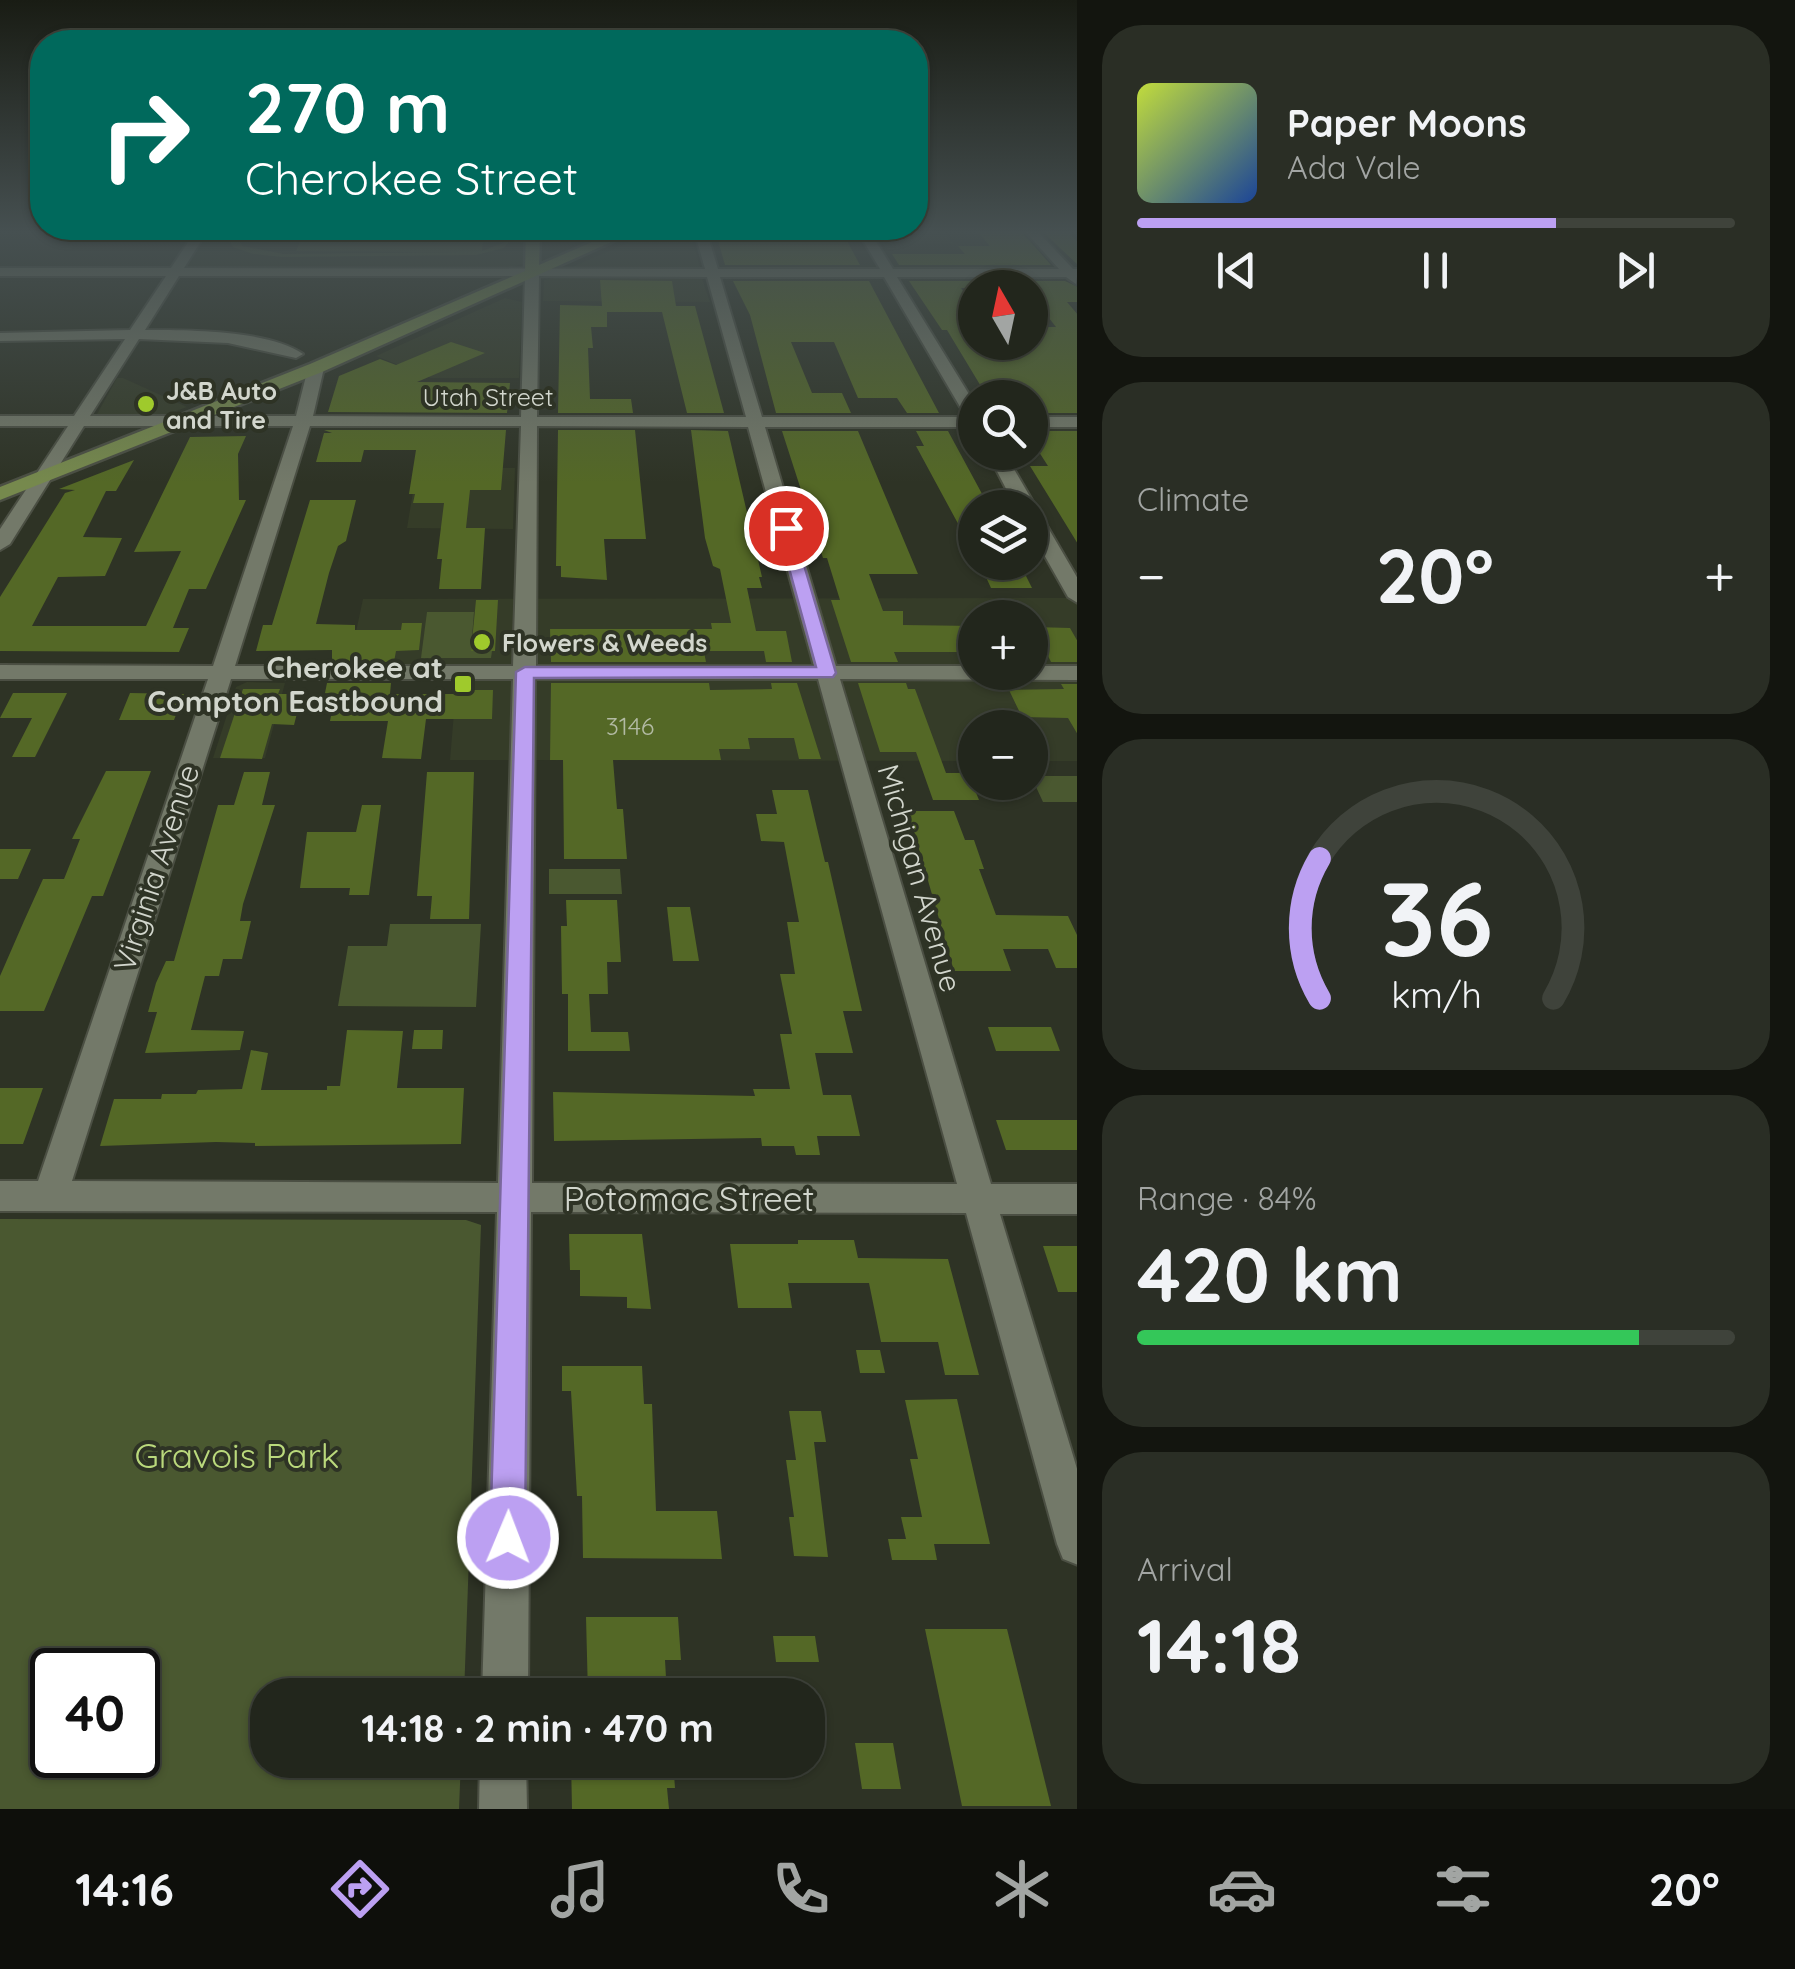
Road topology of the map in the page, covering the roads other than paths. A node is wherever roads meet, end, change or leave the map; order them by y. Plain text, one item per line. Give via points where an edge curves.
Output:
1 (148, 314) edge
2 (437, 314) edge
3 (531, 314) edge
4 (724, 314) edge
5 (913, 314) edge
6 (0, 337) edge
7 (133, 337) junction
8 (296, 354) dead end
9 (316, 368) junction
10 (958, 391) edge
11 (958, 420) edge
12 (0, 421) edge
13 (79, 421) junction
14 (186, 421) junction
15 (303, 421) junction
16 (529, 421) junction
17 (754, 422) junction
18 (1048, 422) edge
19 (1077, 422) edge
20 (44, 476) junction
21 (0, 494) edge
22 (0, 544) edge
23 (1048, 545) edge
24 (1077, 595) edge
25 (0, 672) edge
26 (220, 672) junction
27 (525, 672) junction
28 (827, 673) junction
29 (1077, 673) edge
30 (0, 1196) edge
31 (50, 1196) junction
32 (514, 1197) junction
33 (978, 1199) junction
34 (1077, 1199) edge
35 (1077, 1541) edge
36 (505, 1678) edge
37 (503, 1778) edge
38 (502, 1809) edge

1 - 7 street
2 - 9 main road
3 - 16 street
4 - 17 street, Michigan Avenue
5 - 10 street
6 - 7 street
7 - 8 street via 216,336
7 - 13 street
9 - 14 main road
9 - 15 street, Virginia Avenue
11 - 17 street, Utah Street
12 - 13 street, Utah Street
13 - 14 street, Utah Street
13 - 20 street
14 - 15 street, Utah Street
14 - 20 main road
15 - 16 street, Utah Street
15 - 26 street, Virginia Avenue
16 - 17 street, Utah Street
16 - 27 street
17 - 28 street, Michigan Avenue
18 - 19 street
20 - 21 main road
20 - 22 street
23 - 24 street
25 - 26 street
26 - 27 street
26 - 31 street, Virginia Avenue
27 - 28 street
27 - 32 street
28 - 29 street
28 - 33 street, Michigan Avenue
30 - 31 street, Potomac Street
31 - 32 street, Potomac Street
32 - 33 street, Potomac Street
32 - 36 street
33 - 34 street, Potomac Street
33 - 35 street, Michigan Avenue
37 - 38 street

